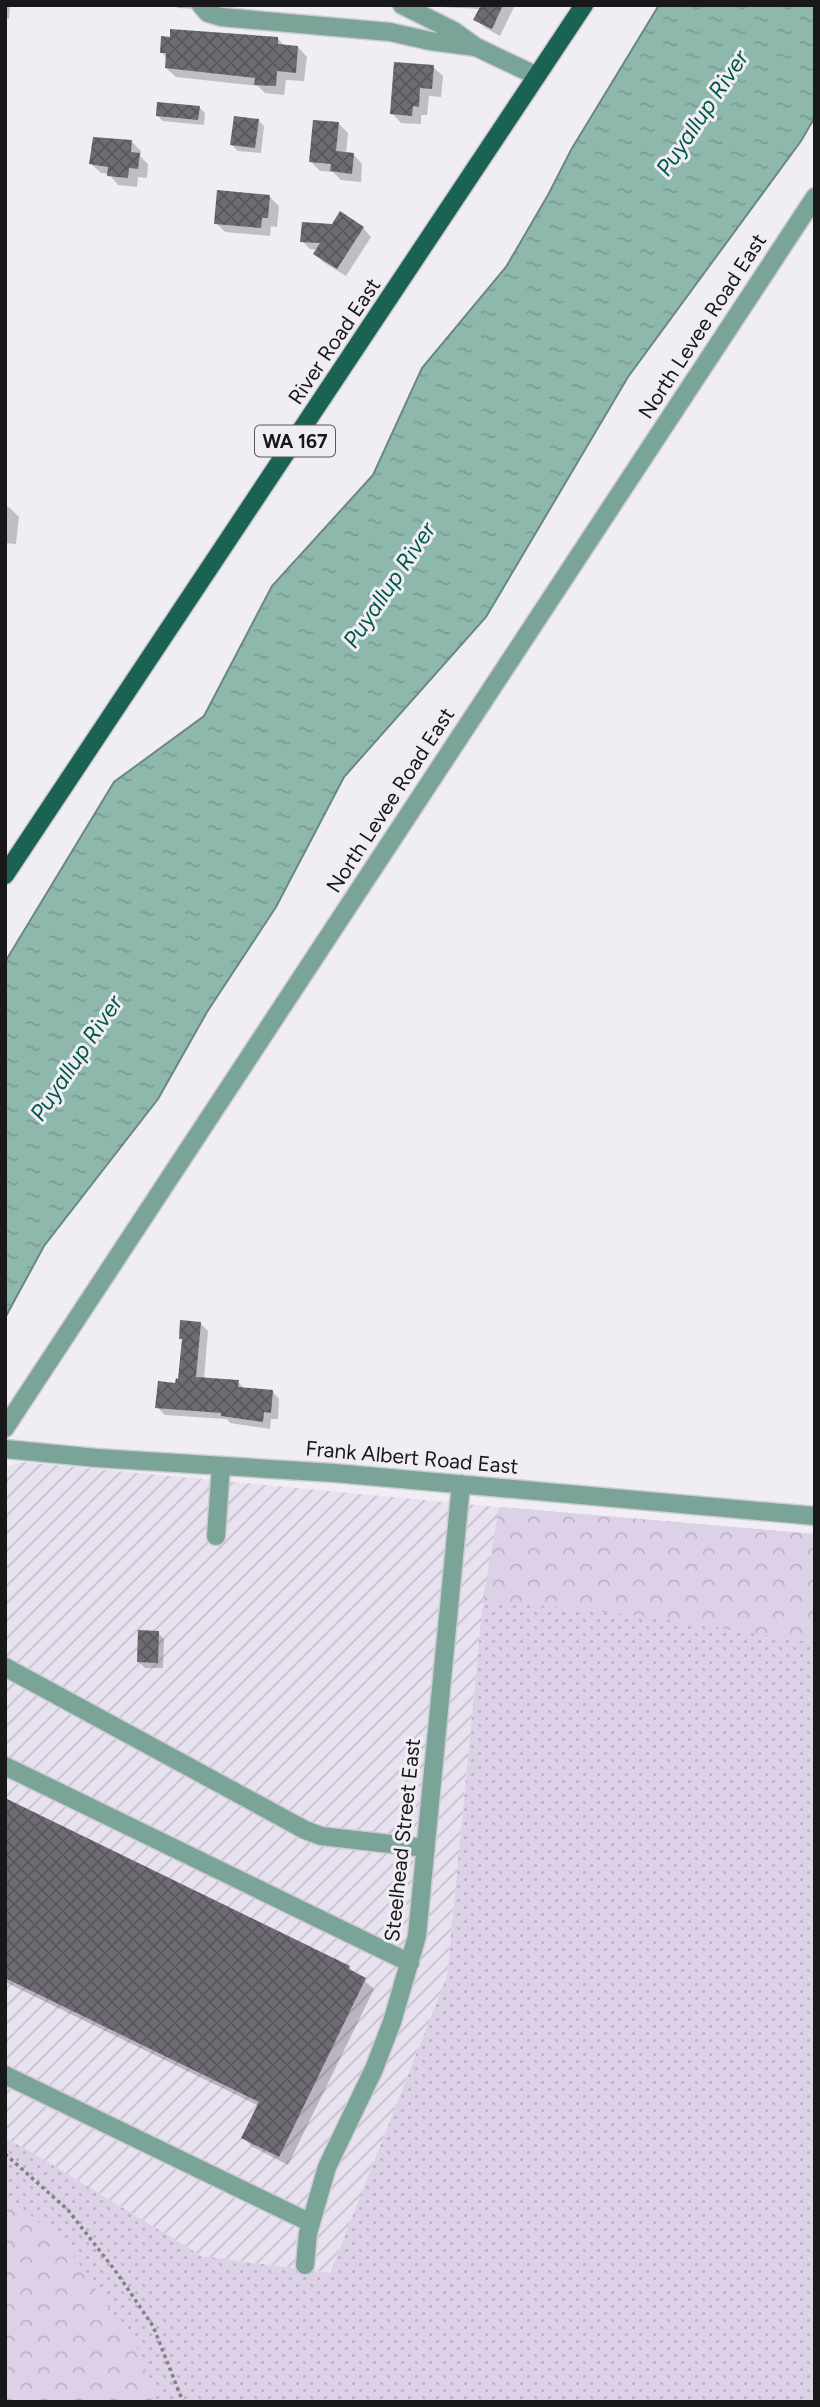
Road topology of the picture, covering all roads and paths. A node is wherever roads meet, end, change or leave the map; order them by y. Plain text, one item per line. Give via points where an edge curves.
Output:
1 (201, 5) edge
2 (402, 5) edge
3 (584, 5) edge
4 (475, 47) junction
5 (537, 76) junction
6 (815, 197) edge
7 (5, 875) edge
8 (5, 1428) edge
9 (5, 1448) edge
10 (221, 1466) junction
11 (461, 1484) junction
12 (815, 1516) edge
13 (216, 1536) dead end
14 (5, 1667) edge
15 (5, 1766) edge
16 (425, 1848) junction
17 (410, 1963) junction
18 (5, 2074) edge
19 (5, 2154) edge
20 (311, 2223) junction
21 (304, 2265) dead end
22 (183, 2402) edge

1 - 4 street via 221,17 390,32
2 - 4 street
3 - 5 main road, River Road East / WA 167
4 - 5 street
5 - 7 main road, River Road East / WA 167
6 - 8 street, North Levee Road East
9 - 10 street, Frank Albert Road East
10 - 11 street, Frank Albert Road East
10 - 13 street
11 - 12 street, Frank Albert Road East
11 - 16 street, Steelhead Street East
14 - 16 street via 305,1830 321,1836
15 - 17 street
16 - 17 street, Steelhead Street East
17 - 20 street, Steelhead Street East via 374,2069 327,2167
18 - 20 street
19 - 22 path via 68,2210 117,2273 153,2326
20 - 21 street, Steelhead Street East

